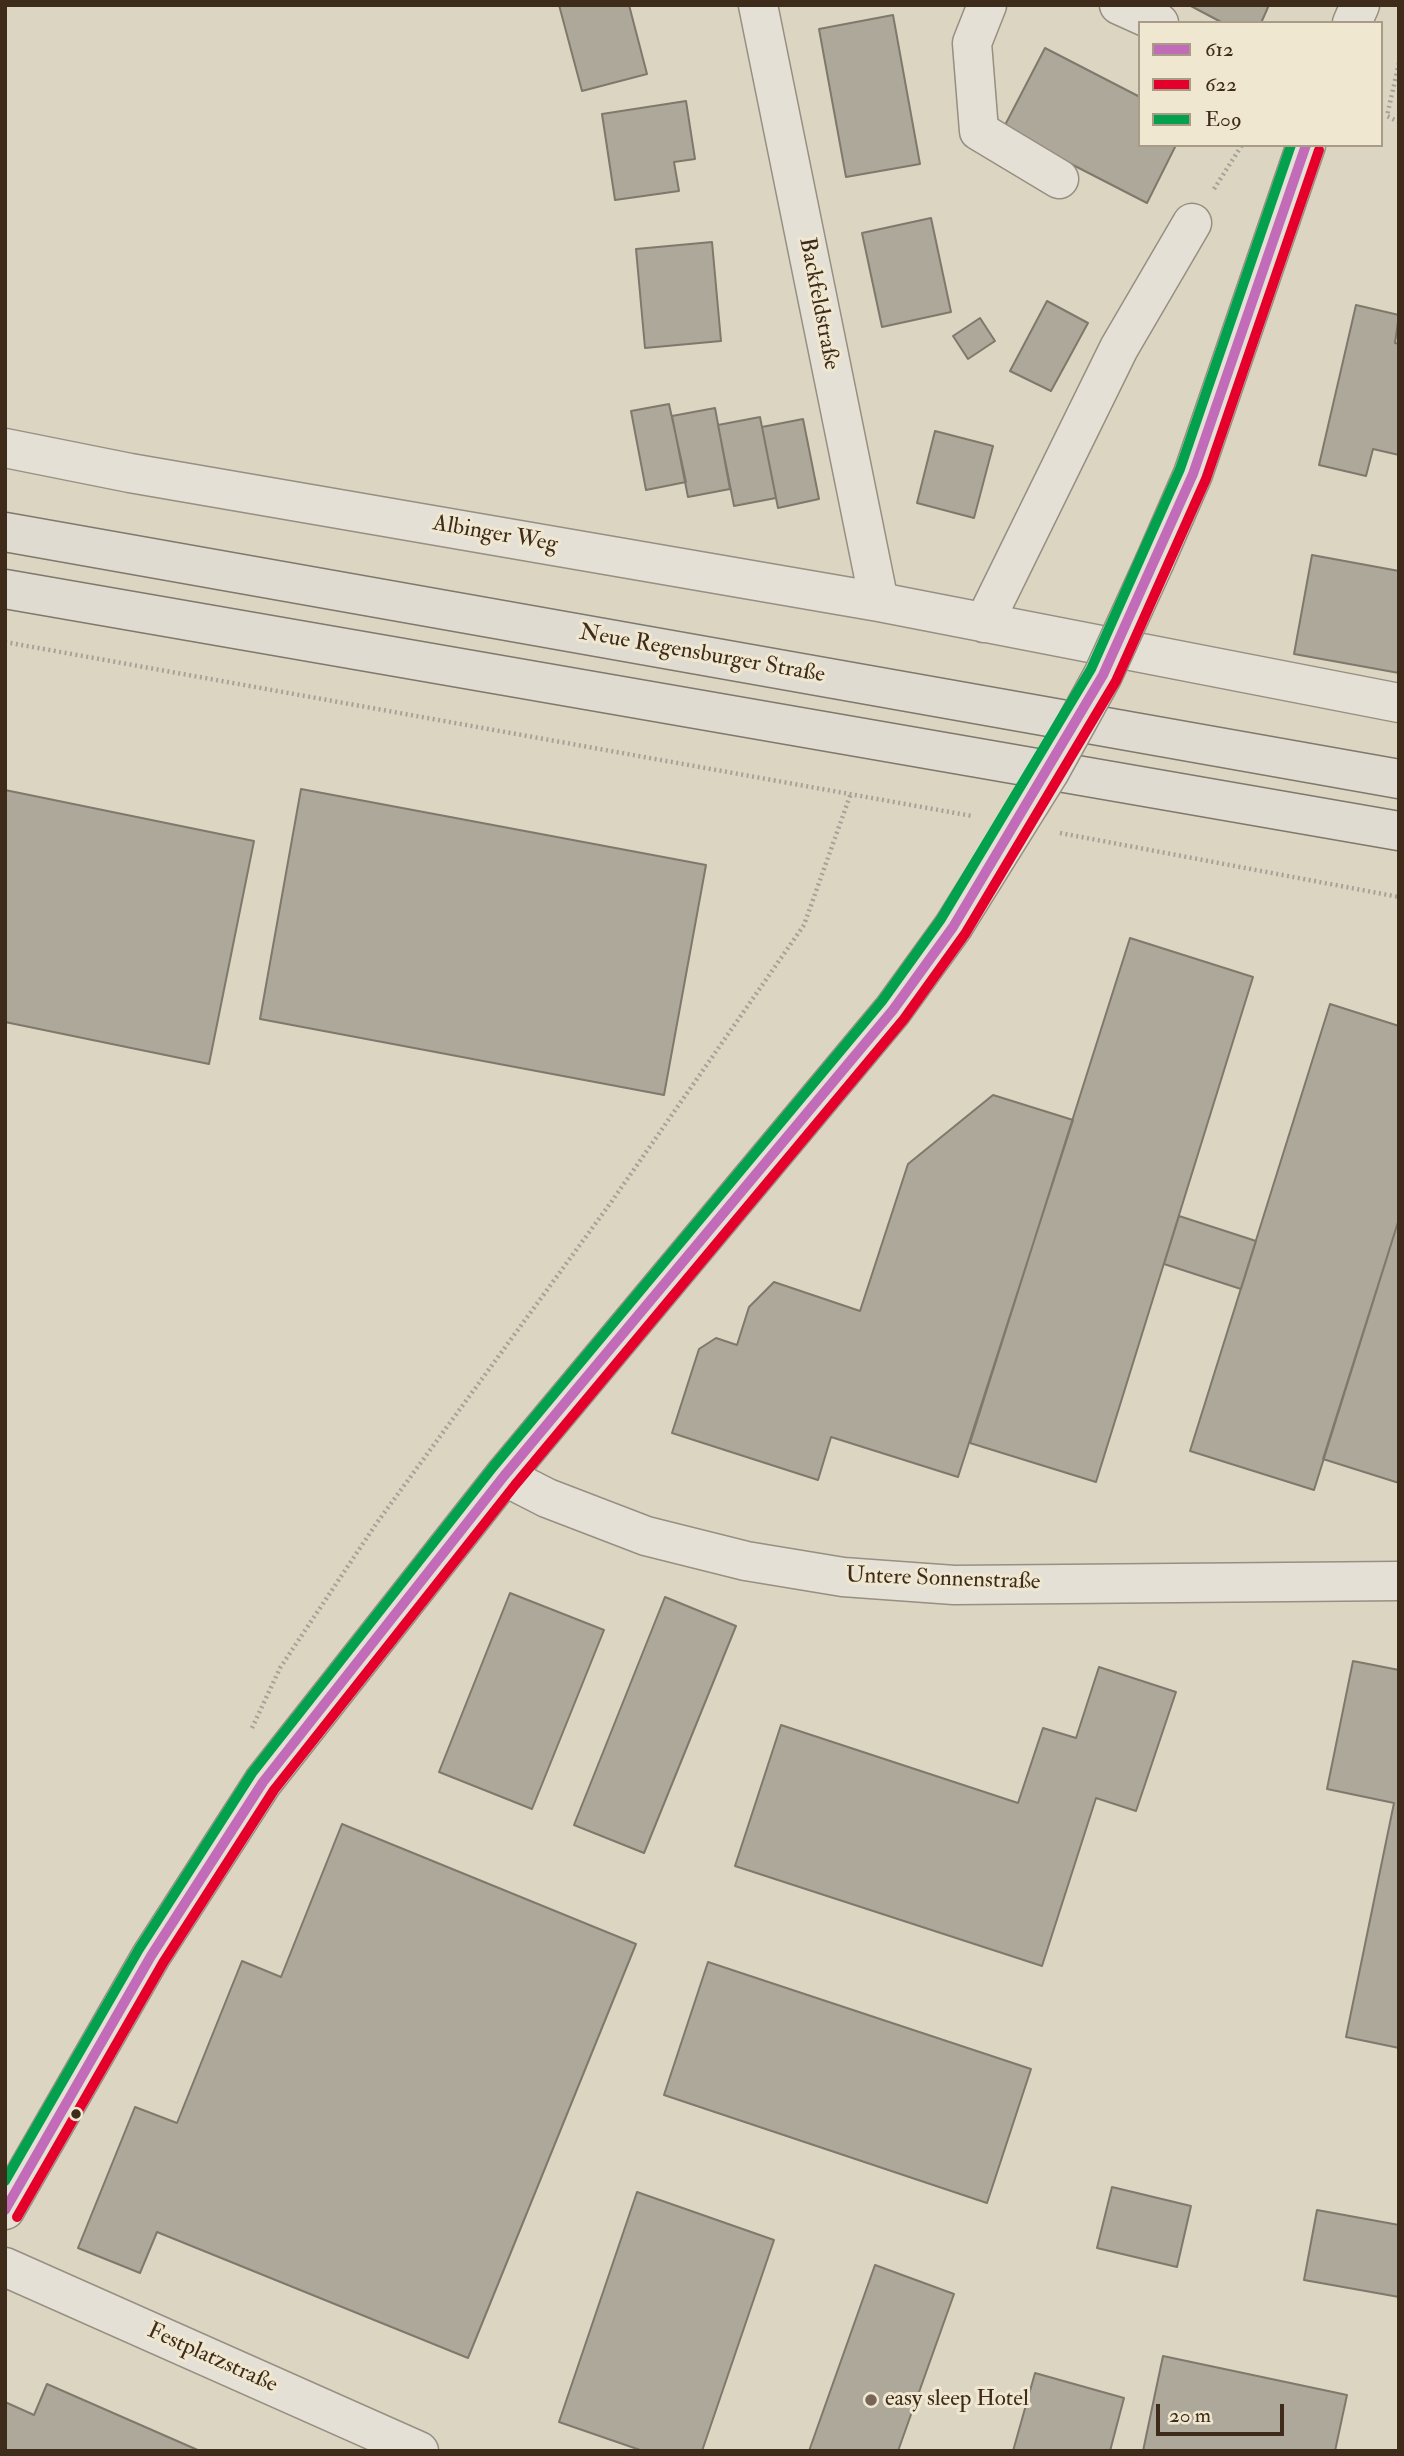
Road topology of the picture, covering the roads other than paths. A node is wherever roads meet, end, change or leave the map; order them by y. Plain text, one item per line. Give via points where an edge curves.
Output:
1 (758, 5) edge
2 (987, 5) edge
3 (1119, 5) edge
4 (1360, 5) edge
5 (1155, 21) edge
6 (1353, 21) edge
7 (1305, 147) edge
8 (1059, 179) dead end
9 (1192, 223) road end
10 (5, 447) edge
11 (5, 532) edge
12 (5, 589) edge
13 (878, 602) junction
14 (984, 622) junction
15 (1399, 703) edge
16 (1399, 779) edge
17 (1399, 831) edge
18 (504, 1476) junction
19 (1399, 1581) edge
20 (5, 2210) edge
21 (5, 2267) edge
22 (419, 2451) edge

1 - 13 street, Backfeldstraße
2 - 8 street via 972,43 979,131
3 - 5 street
4 - 6 street
7 - 18 street, bridge via 1193,474 1103,675 1049,773 953,927 893,1010
9 - 14 street via 1119,348
10 - 13 street, Albinger Weg via 130,473
11 - 16 highway, Neue Regensburger Straße
12 - 17 highway
13 - 14 street, Albinger Weg
14 - 15 street, Albinger Weg
18 - 19 street, Untere Sonnenstraße via 547,1498 646,1536 747,1561 843,1577 954,1585
18 - 20 street via 263,1782 151,1956
21 - 22 street, Festplatzstraße

